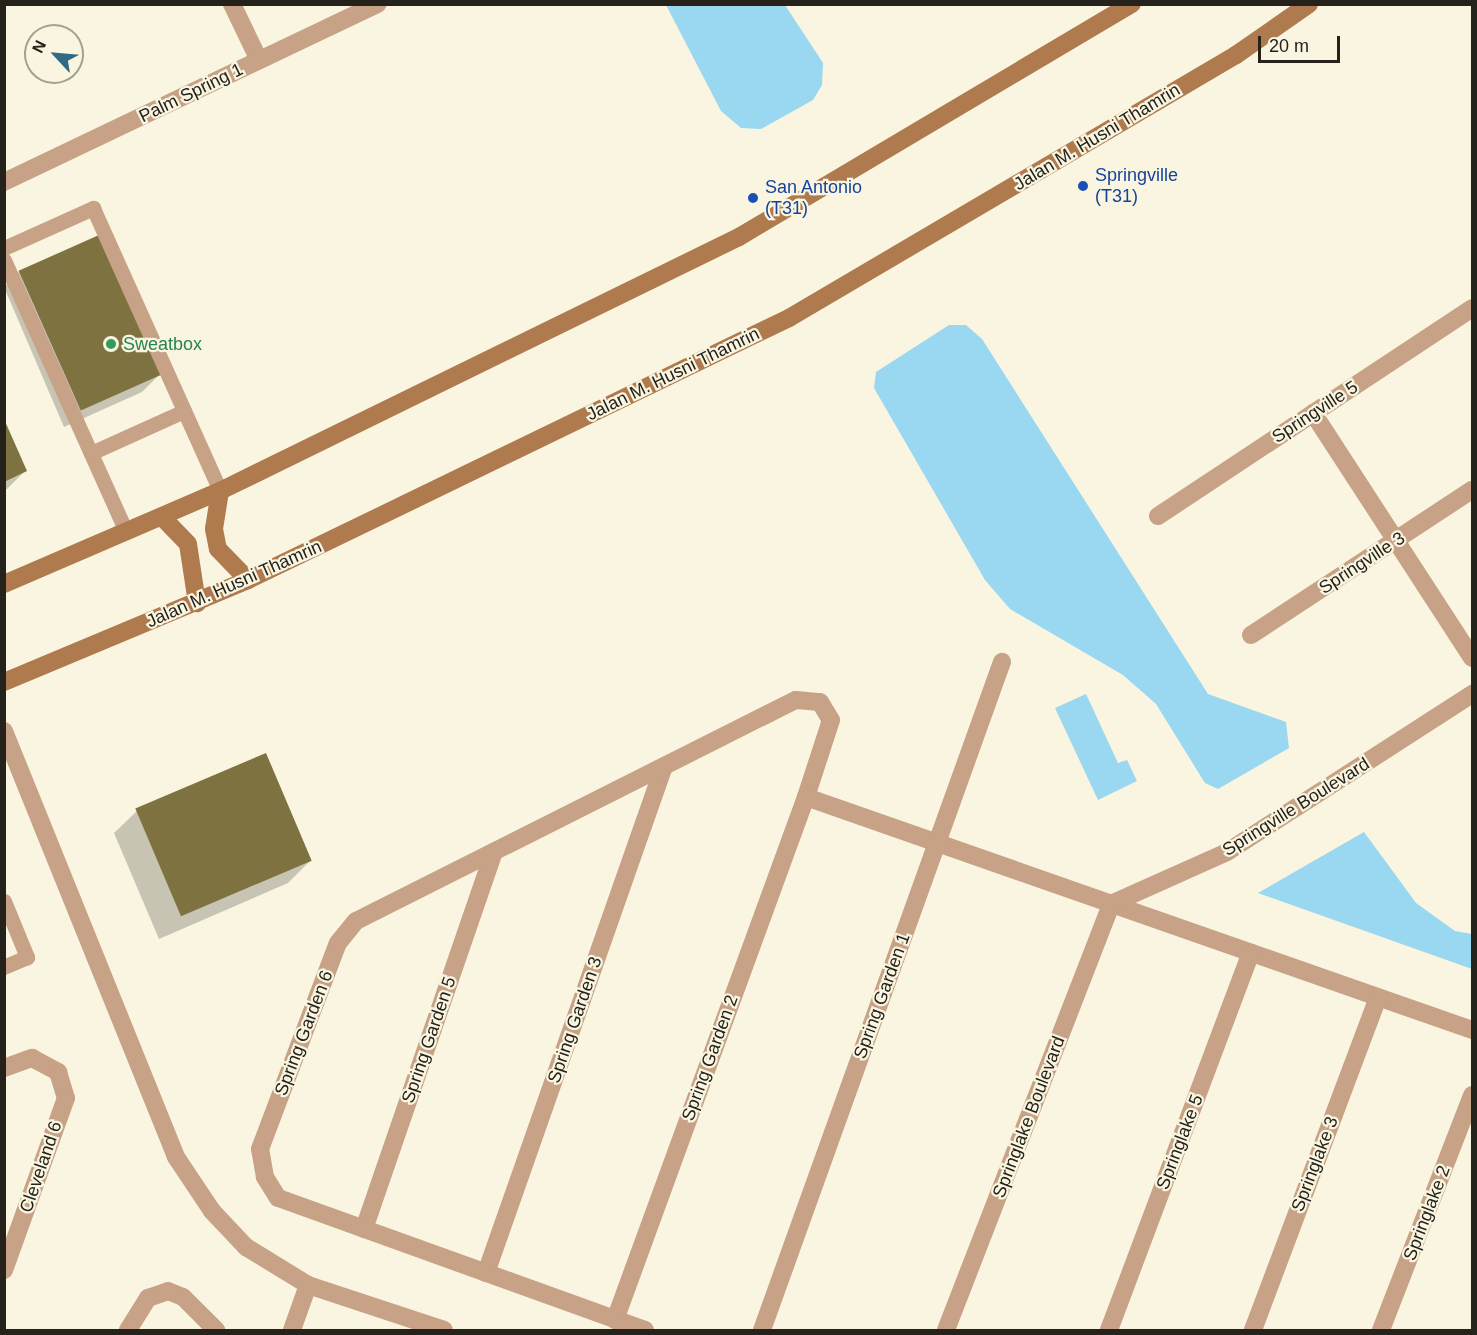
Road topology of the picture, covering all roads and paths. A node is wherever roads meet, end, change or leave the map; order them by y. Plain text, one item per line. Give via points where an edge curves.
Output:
1 (232, 4) edge
2 (378, 4) edge
3 (1132, 4) edge
4 (1309, 4) edge
5 (260, 60) junction
6 (4, 182) edge
7 (4, 248) edge
8 (4, 260) edge
9 (1473, 308) edge
10 (184, 411) junction
11 (1313, 413) junction
12 (91, 453) junction
13 (1473, 490) edge
14 (220, 491) junction
15 (162, 516) junction
16 (1158, 516) dead end
17 (126, 532) junction
18 (1396, 540) junction
19 (248, 580) junction
20 (4, 584) edge
21 (197, 603) junction
22 (1251, 635) dead end
23 (1473, 658) edge
24 (1002, 662) dead end
25 (4, 682) edge
26 (1473, 694) edge
27 (4, 731) edge
28 (664, 766) junction
29 (806, 797) junction
30 (938, 843) junction
31 (494, 852) junction
32 (4, 901) edge
33 (1111, 904) junction
34 (1251, 953) junction
35 (4, 967) edge
36 (1378, 998) junction
37 (1473, 1030) edge
38 (4, 1068) edge
39 (1473, 1095) edge
40 (364, 1229) junction
41 (4, 1270) edge
42 (486, 1273) junction
43 (309, 1285) junction
44 (615, 1320) junction
45 (131, 1323) edge
46 (216, 1330) edge
47 (292, 1330) edge
48 (444, 1330) edge
49 (645, 1330) edge
50 (762, 1330) edge
51 (946, 1330) edge
52 (1109, 1330) edge
53 (1252, 1330) edge
54 (1381, 1330) edge

1 - 5 street
2 - 5 street, Palm Spring 1
3 - 14 main road via 740,237
4 - 19 main road, Jalan M. Husni Thamrin via 1236,55 789,318
5 - 6 street, Palm Spring 1
7 - 10 lane via 93,208
8 - 12 lane
9 - 11 street, Springville 5
10 - 12 lane
10 - 14 lane
11 - 16 street, Springville 5
11 - 18 street
12 - 17 lane
13 - 18 street, Springville 3
14 - 15 main road
14 - 19 main road via 214,529 218,549
15 - 17 main road
15 - 21 main road via 188,544
17 - 20 main road
18 - 22 street, Springville 3
18 - 23 street
19 - 21 main road, Jalan M. Husni Thamrin
21 - 25 main road, Jalan M. Husni Thamrin
24 - 30 street, Spring Garden 1
26 - 33 street, Springville Boulevard via 1227,852
27 - 43 street via 176,1157 212,1211 246,1247
28 - 29 street, Spring Garden 2 via 796,700 820,702 831,720
28 - 31 street
28 - 42 street, Spring Garden 3
29 - 30 street
29 - 44 street, Spring Garden 2
30 - 33 street
30 - 50 street, Spring Garden 1
31 - 40 street, Spring Garden 5
31 - 40 street, Spring Garden 6 via 356,921 338,943 260,1149 264,1177 278,1198
32 - 35 lane via 27,957
33 - 34 street
33 - 51 street, Springlake Boulevard
34 - 36 street
34 - 52 street, Springlake 5
36 - 37 street
36 - 53 street, Springlake 3
38 - 41 street, Cleveland 6 via 32,1058 58,1072 66,1098
39 - 54 street, Springlake 2
40 - 42 street
42 - 44 street
43 - 47 street
43 - 48 street
44 - 49 street
45 - 46 street via 148,1298 168,1291 183,1297

